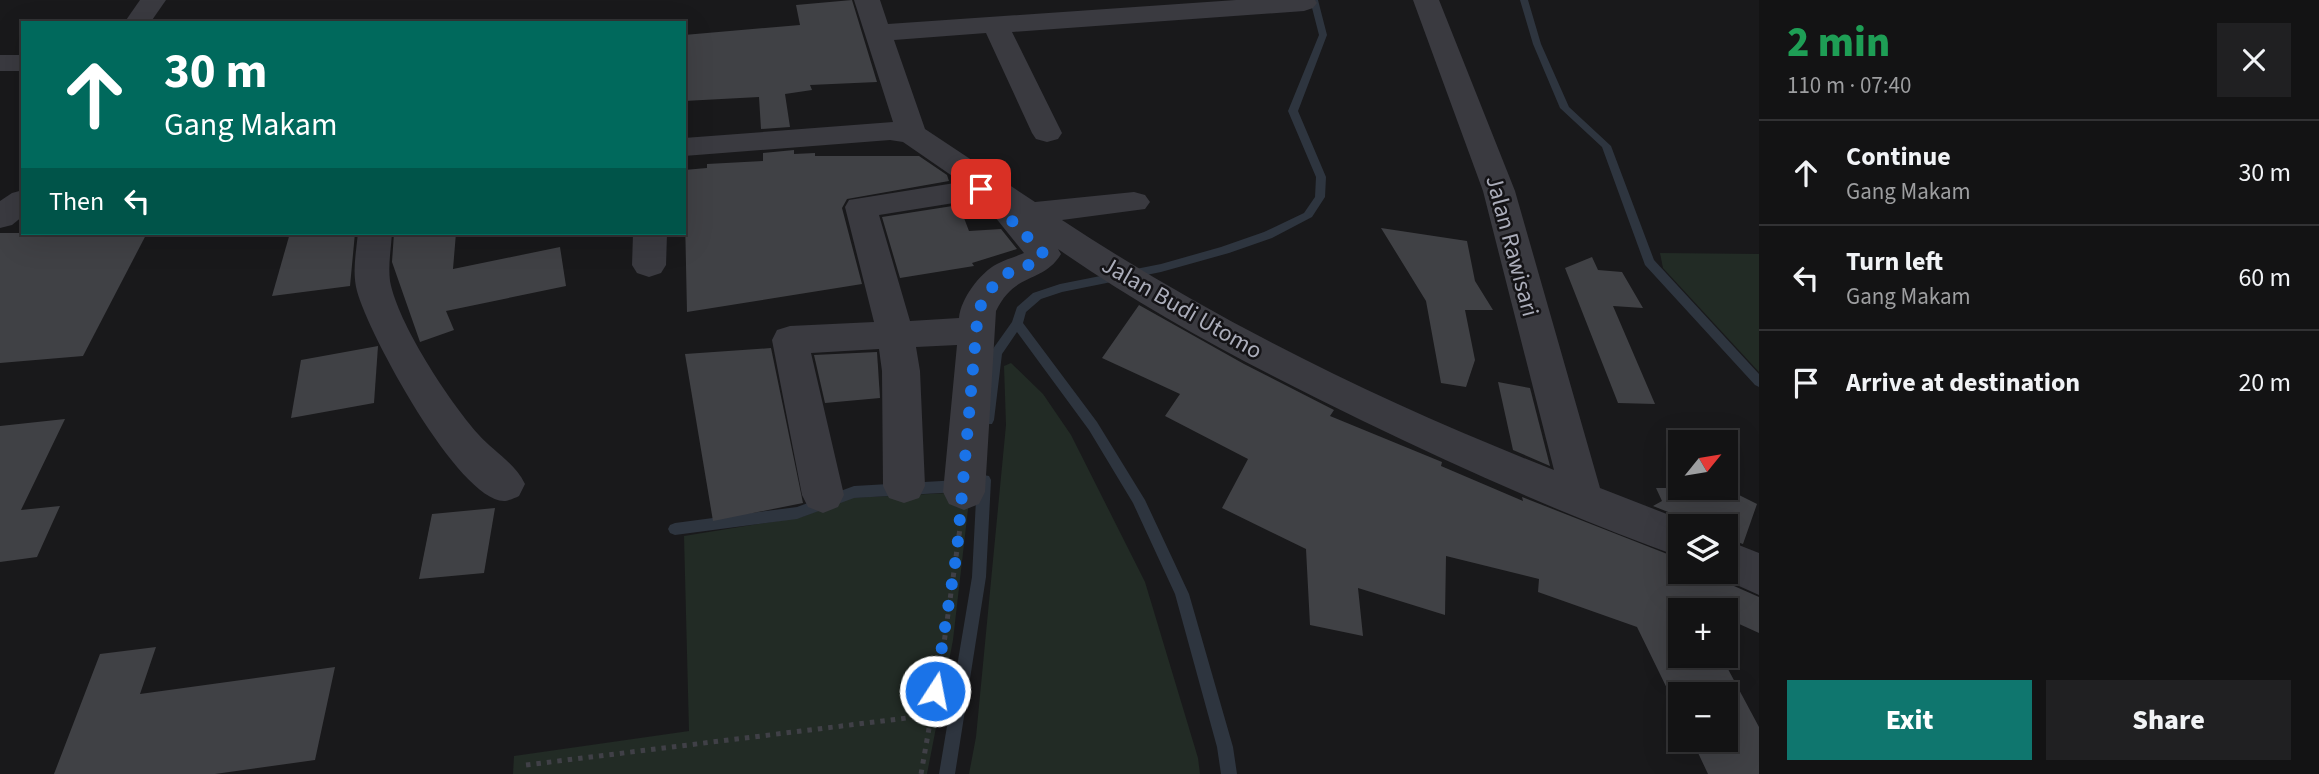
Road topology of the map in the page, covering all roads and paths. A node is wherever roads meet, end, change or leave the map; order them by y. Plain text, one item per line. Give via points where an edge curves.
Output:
1 (153, 0) edge
2 (867, 0) edge
3 (1302, 0) edge
4 (1426, 0) edge
5 (1136, 7) edge
6 (138, 21) edge
7 (995, 25) junction
8 (879, 33) junction
9 (0, 63) edge
10 (21, 63) edge
11 (1047, 133) dead end
12 (912, 134) junction
13 (686, 147) edge
14 (985, 187) junction
15 (21, 201) edge
16 (1134, 202) dead end
17 (1030, 213) junction
18 (0, 217) edge
19 (375, 235) edge
20 (975, 331) junction
21 (895, 334) junction
22 (504, 484) dead end
23 (904, 486) dead end
24 (964, 487) joint
25 (823, 495) dead end
26 (1582, 498) junction
27 (1668, 533) edge
28 (1738, 565) edge
29 (1759, 575) edge
30 (931, 715) junction
31 (526, 765) dead end
32 (921, 774) edge

1 - 6 street
2 - 8 street
3 - 5 street via 1304,4
4 - 26 street, Jalan Rawisari via 1499,191
5 - 7 street
7 - 8 street
7 - 11 street
8 - 12 street
9 - 10 street
12 - 13 street via 890,131
12 - 14 street, Jalan Budi Utomo
14 - 17 street, Jalan Budi Utomo
14 - 20 street via 1044,254 989,289
14 - 21 street via 861,207
15 - 18 street
16 - 17 street
17 - 26 street, Jalan Budi Utomo via 1159,297 1268,358 1478,457
19 - 22 street via 372,280 424,393 448,430
20 - 21 street
20 - 24 street
21 - 23 street via 901,371
21 - 25 street via 790,340
24 - 30 path
26 - 27 street, Jalan Budi Utomo
28 - 29 street
30 - 31 path
30 - 32 path

